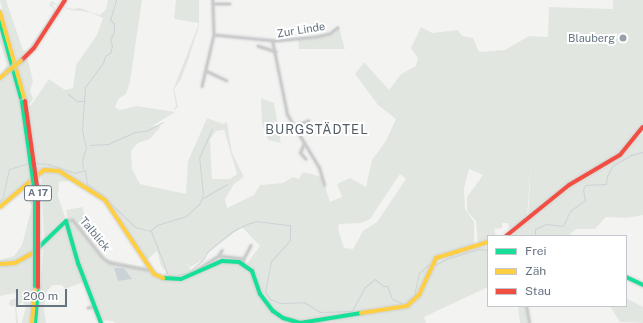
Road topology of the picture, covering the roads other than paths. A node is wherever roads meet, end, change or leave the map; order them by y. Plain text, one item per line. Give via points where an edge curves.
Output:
1 (65, 0) edge
2 (213, 0) edge
3 (213, 4) junction
4 (230, 4) dead end
5 (0, 12) edge
6 (0, 22) edge
7 (338, 28) dead end
8 (214, 35) junction
9 (273, 41) junction
10 (258, 46) dead end
11 (276, 52) junction
12 (206, 71) junction
13 (0, 78) edge
14 (227, 81) dead end
15 (202, 87) dead end
16 (24, 101) junction
17 (310, 121) dead end
18 (294, 127) junction
19 (643, 127) edge
20 (304, 142) junction
21 (306, 159) dead end
22 (325, 185) dead end
23 (0, 207) edge
24 (66, 221) junction
25 (507, 235) edge
26 (487, 242) edge
27 (251, 246) dead end
28 (222, 251) dead end
29 (219, 256) junction
30 (244, 259) junction
31 (0, 264) edge
32 (244, 264) junction
33 (151, 271) junction
34 (194, 274) junction
35 (627, 278) edge
36 (36, 286) junction
37 (643, 286) edge
38 (527, 307) edge
39 (32, 323) edge
40 (35, 323) edge
41 (101, 323) edge
42 (530, 323) edge

1 - 13 main road, bridge via 34,48
2 - 3 street
3 - 4 street
3 - 8 street
5 - 16 main road, A 17
6 - 16 main road, A 17
7 - 9 street, Zur Linde via 330,34 317,37
8 - 9 street
8 - 12 street
9 - 11 street, Zur Linde
10 - 11 street, Zur Linde
11 - 18 street, Zur Linde via 285,106
12 - 14 street
12 - 15 street
16 - 36 main road, A 17, bridge via 34,194
17 - 18 street
18 - 20 street, Zur Linde
19 - 25 main road via 620,155 569,185
20 - 21 street via 301,153
20 - 22 street, Zur Linde via 323,174
23 - 33 main road via 44,170 59,171 105,200
24 - 31 main road via 32,255 15,263
24 - 33 street, Talblick via 73,220 103,258 110,263
24 - 41 main road via 90,308
26 - 32 main road via 444,254 432,265 423,289 407,306 300,323 283,318 270,307 260,294 252,271
27 - 30 street
28 - 29 street
29 - 30 street
29 - 34 street
30 - 32 street
32 - 34 main road via 225,260
33 - 34 main road via 158,277 170,280
35 - 37 main road
36 - 39 main road, A 17
36 - 40 main road, A 17
38 - 42 street

